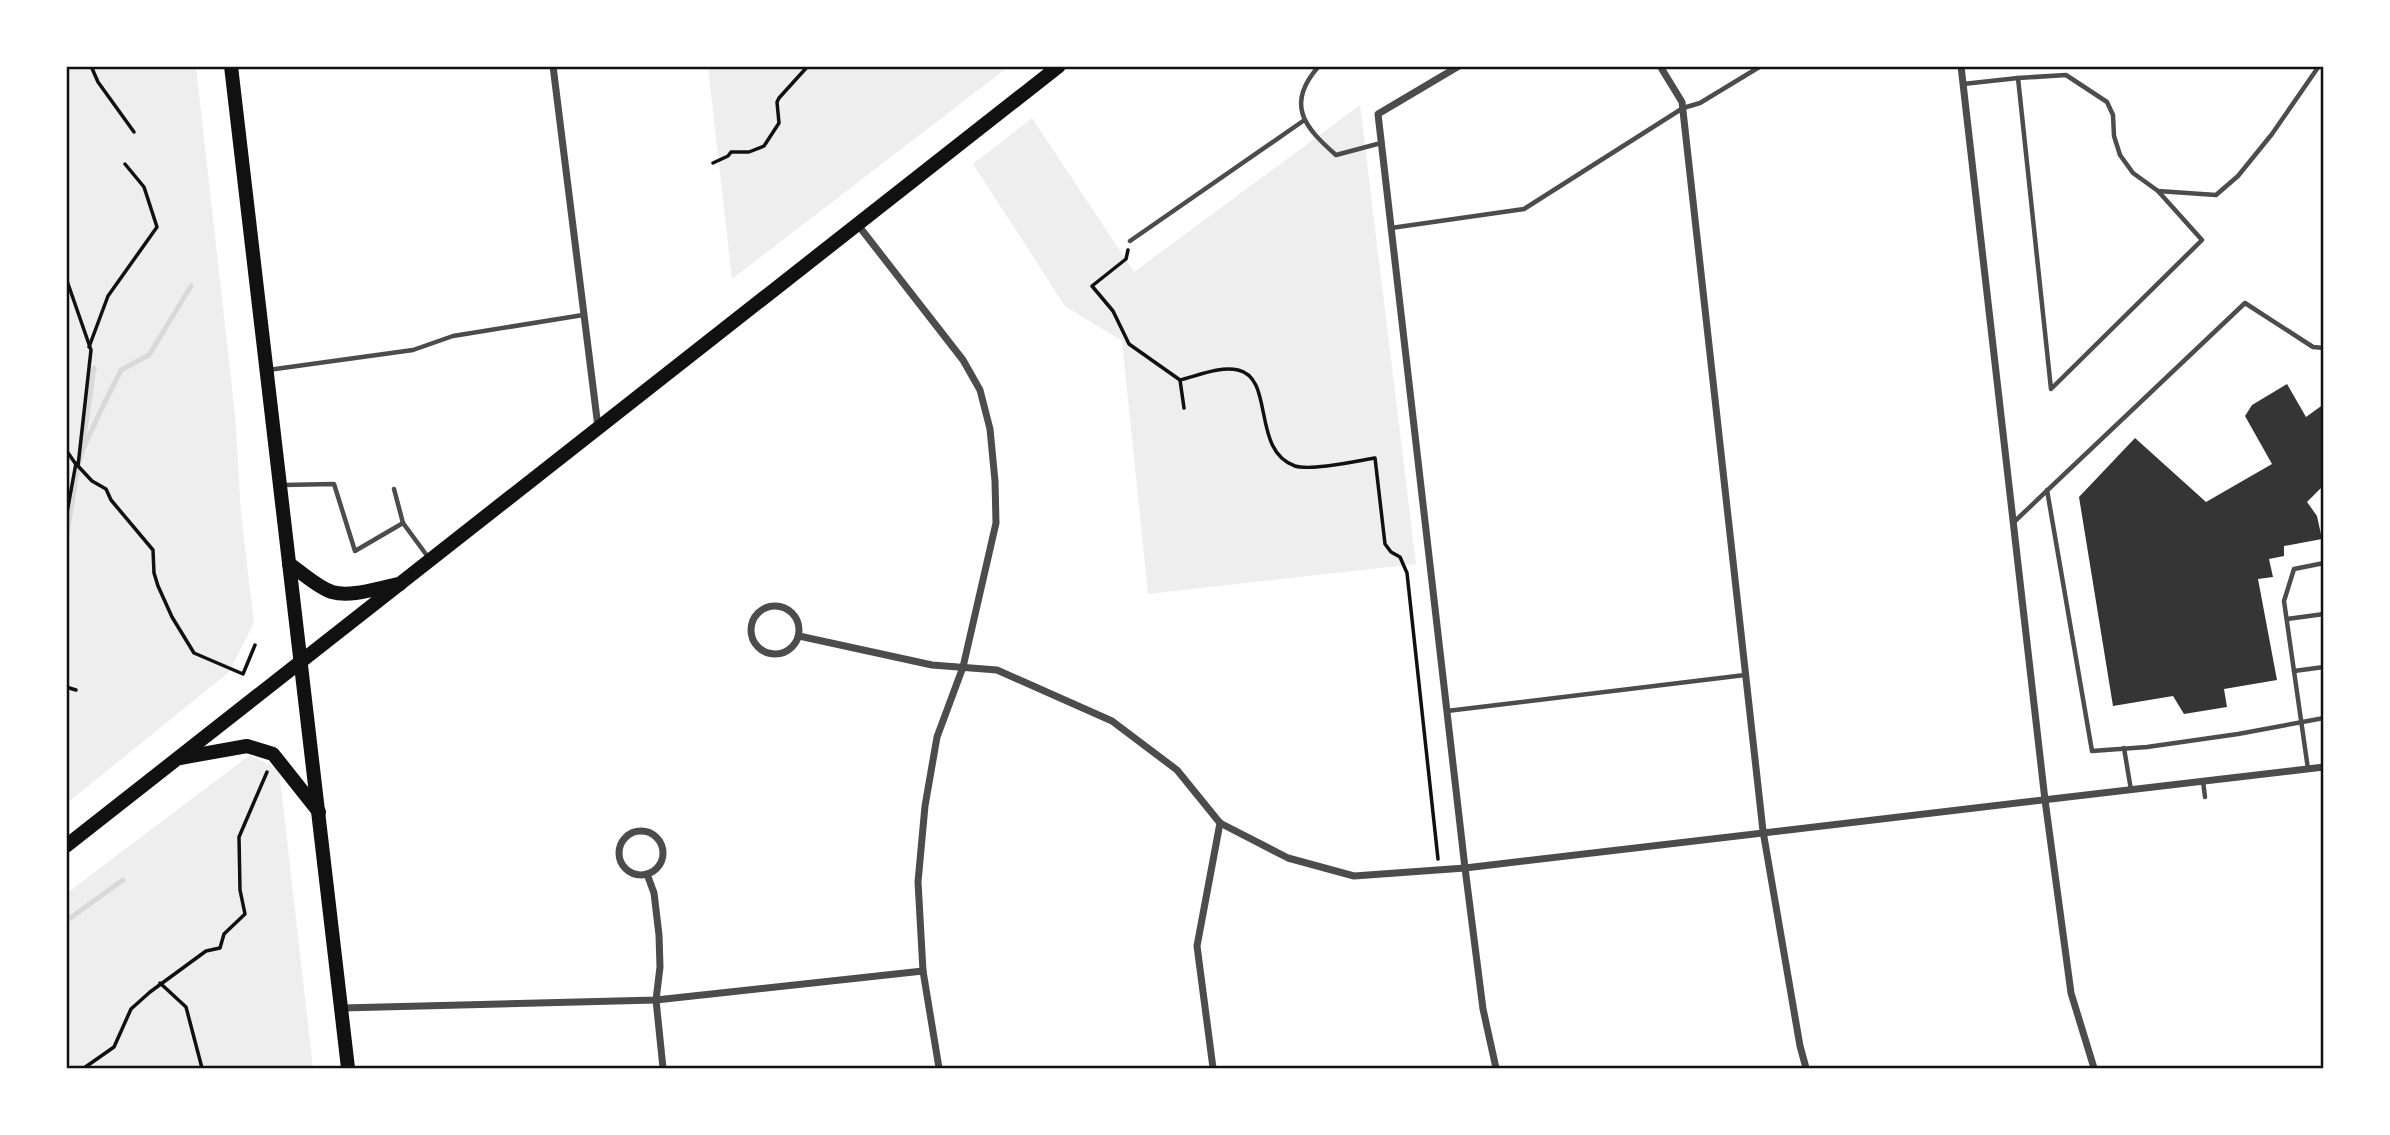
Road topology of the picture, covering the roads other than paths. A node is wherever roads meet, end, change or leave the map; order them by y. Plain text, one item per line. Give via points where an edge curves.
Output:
1 (231, 66) edge
2 (553, 66) edge
3 (1059, 66) edge
4 (1319, 66) edge
5 (1459, 66) edge
6 (1660, 66) edge
7 (1761, 66) edge
8 (1961, 66) edge
9 (2319, 66) edge
10 (2018, 78) junction
11 (1963, 84) junction
12 (1683, 108) junction
13 (1303, 121) junction
14 (1381, 143) junction
15 (2158, 191) junction
16 (858, 225) junction
17 (1391, 228) junction
18 (1130, 241) road end
19 (583, 315) junction
20 (2323, 348) edge
21 (267, 370) junction
22 (598, 429) junction
23 (280, 485) junction
24 (394, 489) dead end
25 (2047, 491) junction
26 (403, 523) junction
27 (2013, 523) junction
28 (430, 561) junction
29 (2323, 563) edge
30 (289, 564) junction
31 (401, 584) junction
32 (2323, 614) edge
33 (2287, 619) junction
34 (799, 636) junction
35 (301, 663) junction
36 (963, 667) junction
37 (2323, 667) edge
38 (2294, 671) junction
39 (1746, 675) junction
40 (1447, 711) junction
41 (2323, 718) edge
42 (2303, 721) junction
43 (2124, 748) junction
44 (179, 758) junction
45 (2323, 767) edge
46 (2308, 769) junction
47 (2203, 781) junction
48 (2130, 790) junction
49 (2205, 796) dead end
50 (2045, 800) junction
51 (319, 812) junction
52 (1220, 823) junction
53 (1763, 831) junction
54 (66, 846) edge
55 (1465, 868) junction
56 (647, 874) junction
57 (923, 971) junction
58 (656, 999) junction
59 (341, 1008) junction
60 (348, 1069) edge
61 (663, 1069) edge
62 (939, 1069) edge
63 (1213, 1069) edge
64 (1496, 1069) edge
65 (1806, 1069) edge
66 (2094, 1069) edge

1 - 21 main road
2 - 19 street
3 - 16 main road
4 - 13 lane via 1302,98
5 - 14 street via 1378,114
6 - 12 street
7 - 12 lane via 1700,103
8 - 11 street
9 - 15 lane via 2272,134 2216,195
10 - 11 lane
10 - 15 lane via 2066,75 2106,102 2120,155 2133,173
10 - 15 lane via 2051,389 2202,240
11 - 27 street
12 - 17 lane via 1524,209
12 - 39 street
13 - 14 lane via 1336,155
13 - 18 lane
14 - 17 street
16 - 22 main road
16 - 36 street via 963,360 980,390 990,429 996,523
17 - 40 street
19 - 21 lane via 453,336 413,350
19 - 22 street
20 - 25 lane via 2313,347 2245,303
21 - 23 main road
22 - 28 main road
23 - 26 lane via 334,484 355,551
23 - 30 main road
24 - 26 lane
25 - 27 lane
25 - 43 lane via 2091,751
26 - 28 lane
27 - 50 street
28 - 31 main road
29 - 33 lane via 2294,569 2284,601
30 - 31 main road via 335,593
30 - 35 main road
31 - 35 main road
32 - 33 lane
33 - 38 lane
34 - 34 street via 790,650 774,655 753,642 751,626 758,613 780,607 797,621
34 - 36 street via 932,665
35 - 44 main road
35 - 51 main road
36 - 52 street via 998,670 1112,720 1177,770
36 - 57 street via 937,737 925,806 918,882
37 - 38 lane
38 - 42 lane
39 - 40 lane
39 - 53 street
40 - 55 street
41 - 42 lane
42 - 43 lane
42 - 46 lane
43 - 48 lane
44 - 51 main road via 247,746 273,754
44 - 54 main road
45 - 46 street
46 - 47 street
47 - 48 street
47 - 49 lane
48 - 50 street
50 - 53 street
50 - 66 street via 2071,993
51 - 59 main road
52 - 55 street via 1288,858 1354,876
52 - 63 street via 1197,946
53 - 55 street
53 - 65 street
55 - 64 street via 1483,1009
56 - 56 street via 626,869 619,856 623,842 634,832 648,832 662,847 659,867
56 - 58 street via 659,935
57 - 58 street
57 - 62 street
58 - 59 street
58 - 61 street
59 - 60 main road

